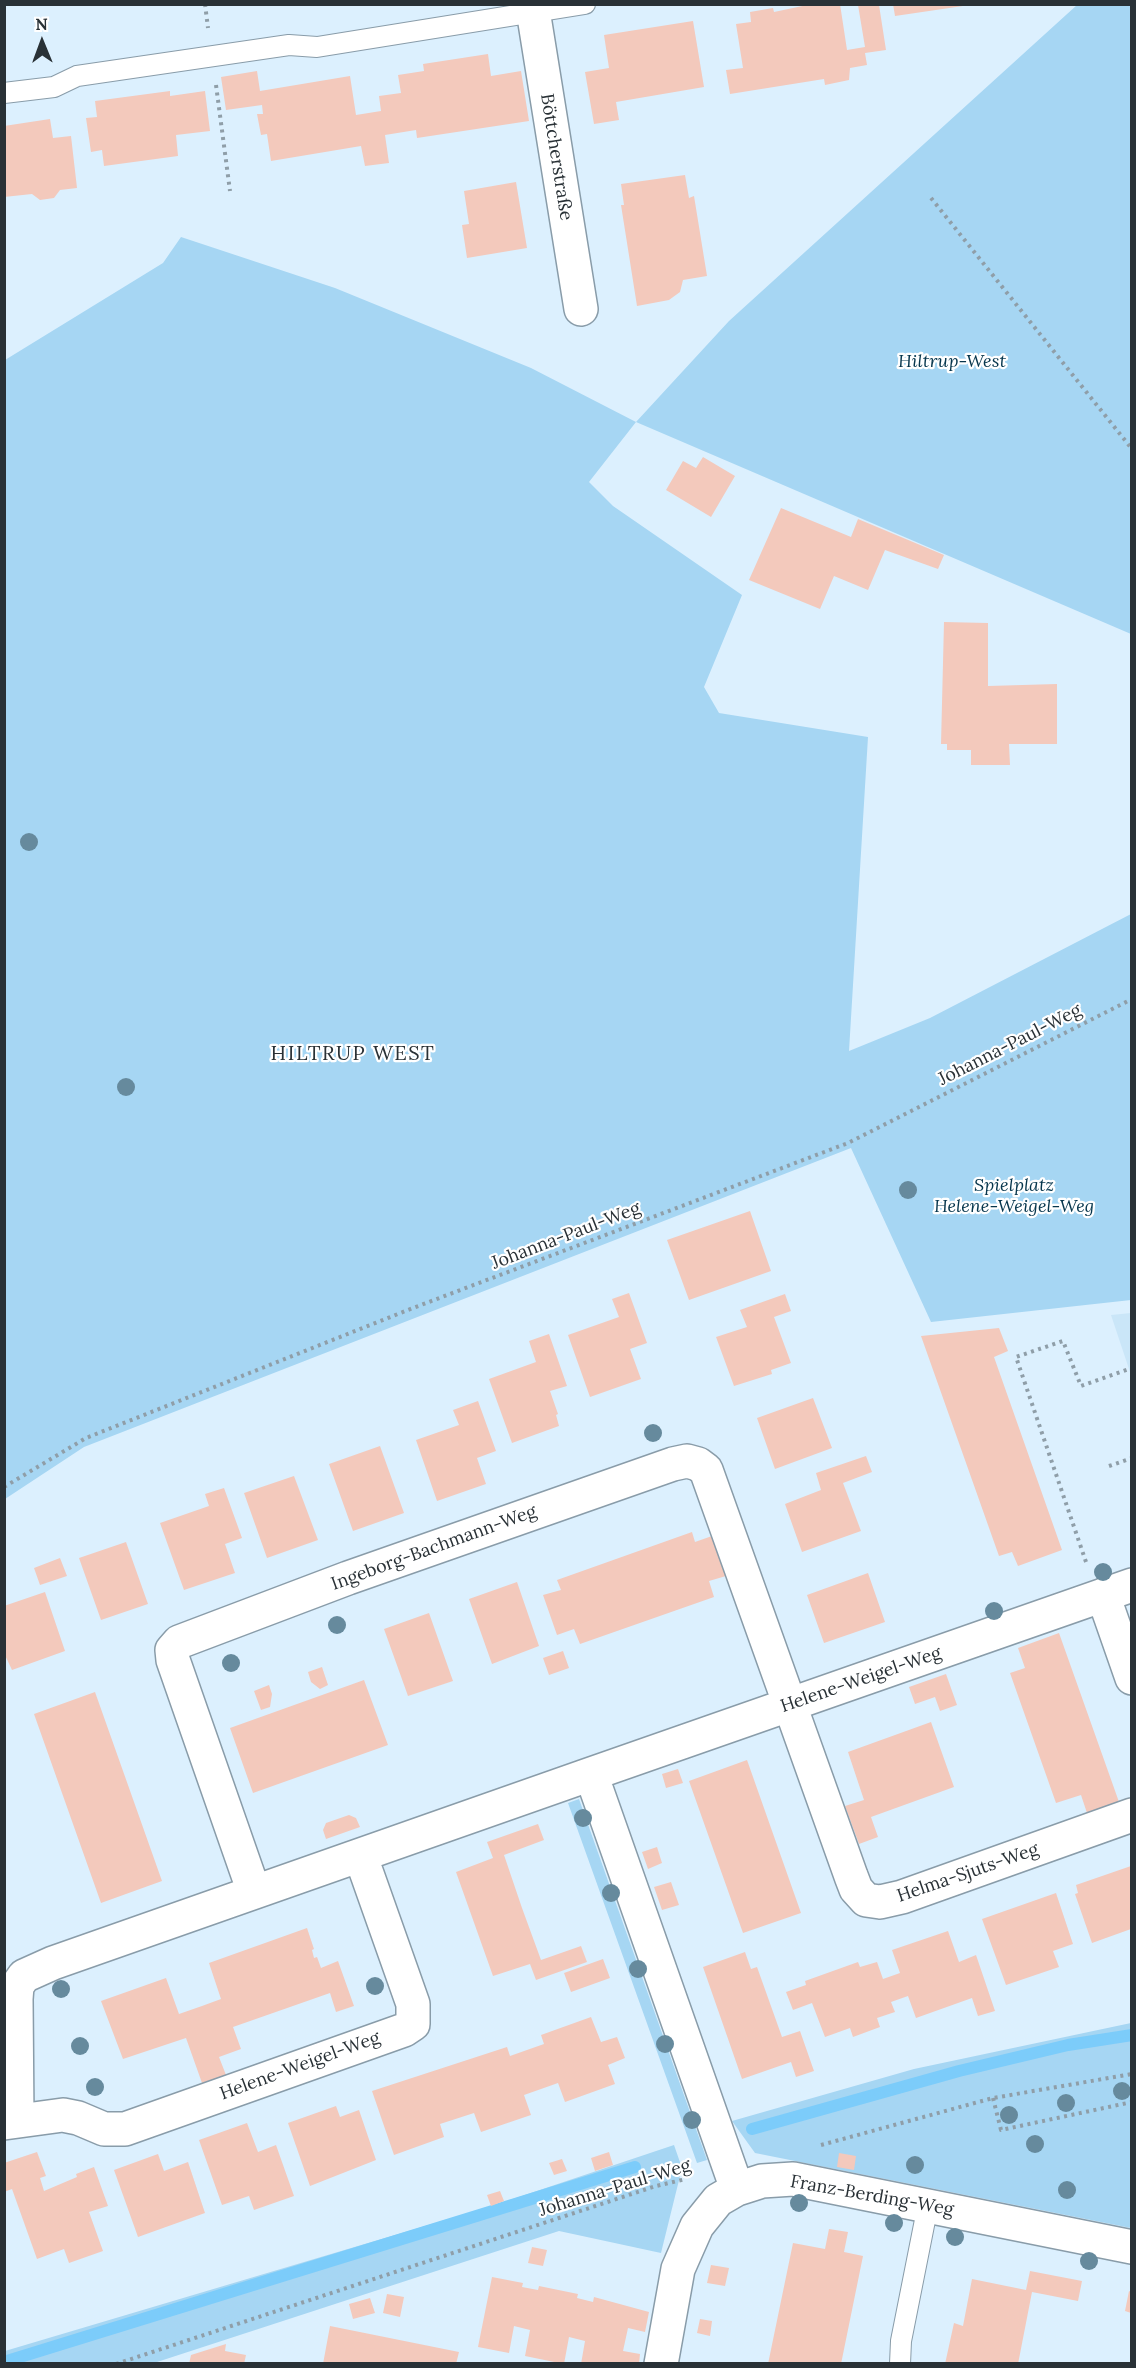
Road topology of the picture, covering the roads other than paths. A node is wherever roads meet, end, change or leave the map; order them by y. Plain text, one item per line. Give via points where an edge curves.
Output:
1 (585, 4) edge
2 (533, 9) edge
3 (4, 93) edge
4 (580, 309) dead end
5 (1111, 1592) edge
6 (1131, 1678) edge
7 (789, 1705) junction
8 (591, 1774) junction
9 (1131, 1815) edge
10 (361, 1857) junction
11 (254, 1892) junction
12 (11, 2122) edge
13 (733, 2179) junction
14 (928, 2205) junction
15 (1131, 2247) edge
16 (661, 2364) edge
17 (900, 2364) edge

1 - 2 lane
2 - 3 lane via 317,47 289,45 77,76 54,87
2 - 4 street, Böttcherstraße
5 - 6 street
5 - 7 street, Helene-Weigel-Weg
7 - 8 street, Helene-Weigel-Weg
7 - 9 street, Helma-Sjuts-Weg via 850,1876 866,1900 880,1902 902,1897
7 - 11 street, Ingeborg-Bachmann-Weg via 706,1470 687,1461 673,1464 179,1642 172,1650 173,1660
8 - 10 street, Helene-Weigel-Weg
8 - 13 street
10 - 11 street, Helene-Weigel-Weg
10 - 12 street, Helene-Weigel-Weg via 413,2004 413,2024 125,2129 104,2129 63,2115
11 - 12 street, Helene-Weigel-Weg via 24,1976 17,1986
13 - 14 street, Franz-Berding-Weg via 793,2179
13 - 16 street, Franz-Berding-Weg via 696,2226 685,2249
14 - 15 street, Franz-Berding-Weg
14 - 17 lane via 901,2341

